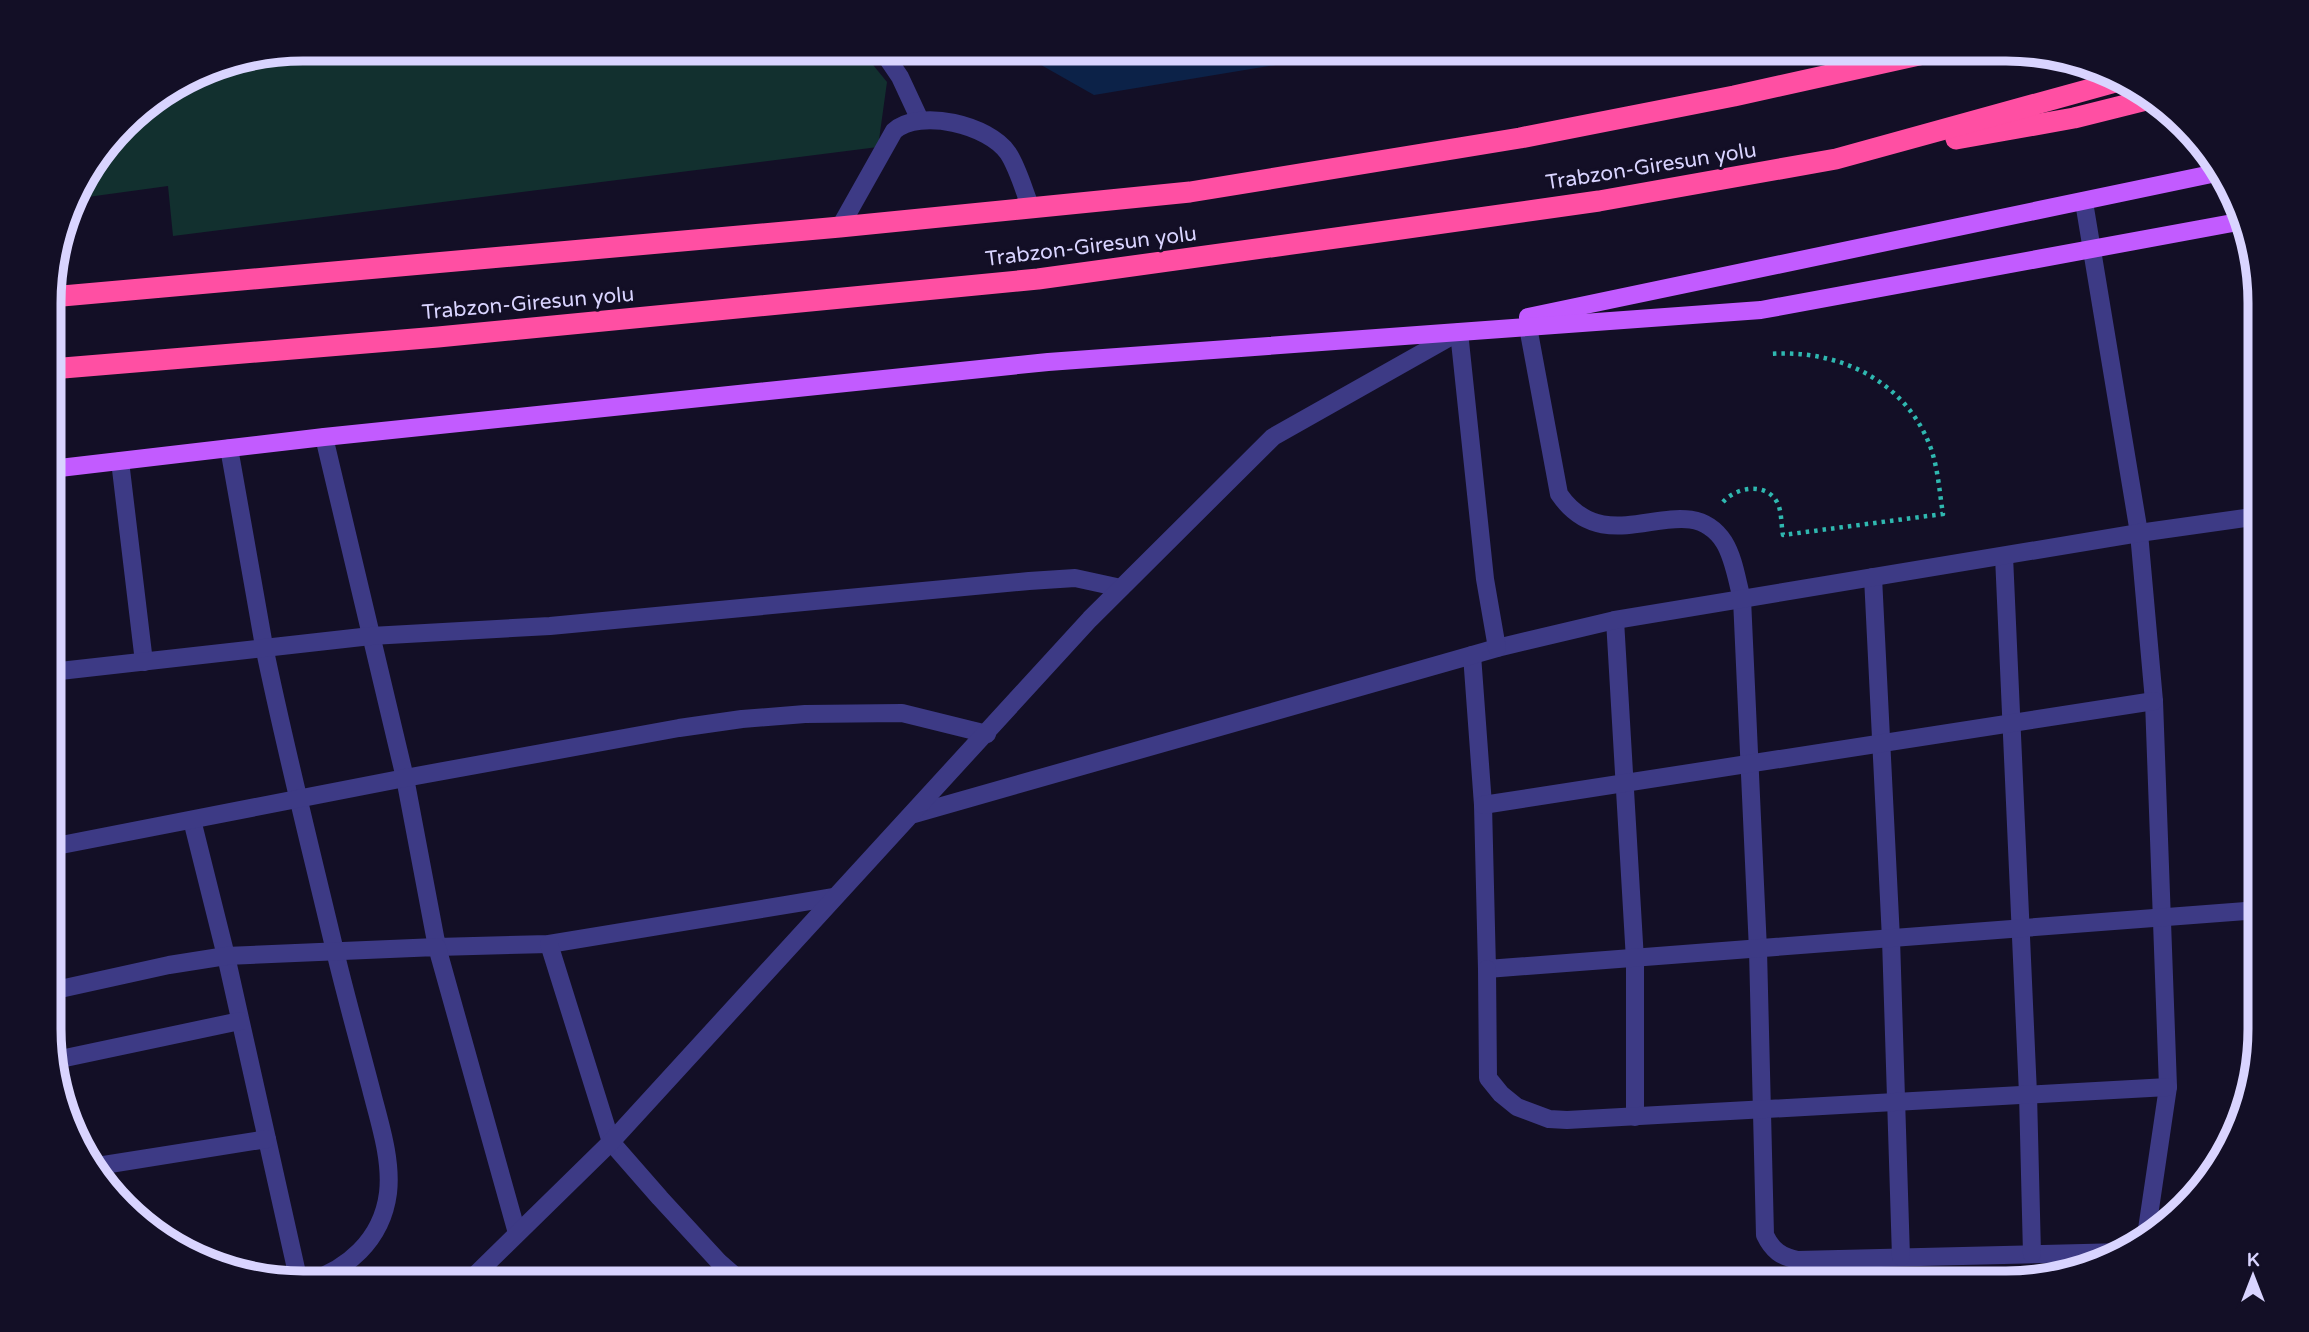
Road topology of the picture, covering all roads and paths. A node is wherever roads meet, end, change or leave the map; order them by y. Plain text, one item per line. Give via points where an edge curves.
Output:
1 (889, 61) edge
2 (1892, 61) edge
3 (2107, 84) edge
4 (2139, 102) edge
5 (920, 120) junction
6 (1836, 159) junction
7 (2210, 174) edge
8 (2084, 202) junction
9 (1031, 208) junction
10 (2233, 223) edge
11 (840, 227) junction
12 (2093, 248) junction
13 (61, 296) edge
14 (1528, 327) junction
15 (1459, 332) junction
16 (1770, 354) dead end
17 (61, 368) edge
18 (324, 437) junction
19 (229, 448) junction
20 (120, 461) junction
21 (61, 468) edge
22 (2247, 518) edge
23 (1705, 525) junction
24 (2139, 533) junction
25 (2004, 556) junction
26 (1873, 577) junction
27 (1121, 588) junction
28 (1742, 599) junction
29 (1615, 620) junction
30 (371, 636) junction
31 (265, 648) junction
32 (1497, 648) junction
33 (1472, 655) junction
34 (144, 662) junction
35 (61, 671) edge
36 (2154, 701) junction
37 (2011, 723) junction
38 (987, 734) junction
39 (1881, 743) junction
40 (1750, 763) junction
41 (405, 778) junction
42 (1626, 782) junction
43 (299, 798) junction
44 (1483, 804) junction
45 (914, 814) junction
46 (192, 820) junction
47 (61, 845) edge
48 (834, 897) junction
49 (2247, 911) edge
50 (2162, 919) junction
51 (2021, 929) junction
52 (1891, 939) junction
53 (549, 944) junction
54 (437, 947) junction
55 (1758, 950) junction
56 (336, 953) junction
57 (226, 956) junction
58 (1635, 960) junction
59 (1487, 970) junction
60 (61, 989) edge
61 (240, 1021) junction
62 (63, 1058) edge
63 (2168, 1087) junction
64 (2028, 1094) junction
65 (1897, 1101) junction
66 (1761, 1109) junction
67 (1635, 1117) junction
68 (267, 1139) junction
69 (611, 1142) junction
70 (104, 1165) edge
71 (2148, 1224) edge
72 (517, 1233) junction
73 (2097, 1253) edge
74 (2032, 1254) junction
75 (1901, 1257) junction
76 (298, 1271) edge
77 (335, 1271) edge
78 (479, 1271) edge
79 (729, 1271) edge

1 - 5 street
2 - 9 highway, Trabzon-Giresun yolu via 1520,138 1190,192
3 - 6 highway, Trabzon-Giresun yolu
4 - 6 highway via 2074,118
5 - 9 street via 986,133 1007,152
5 - 11 street via 894,131
6 - 17 highway, Trabzon-Giresun yolu via 1600,201 1038,279
7 - 8 main road
8 - 12 street
8 - 15 main road
9 - 11 highway, Trabzon-Giresun yolu
10 - 12 main road
11 - 13 highway, Trabzon-Giresun yolu
12 - 14 main road via 1761,310
12 - 24 street
14 - 15 main road
14 - 23 street via 1559,494 1567,506 1603,525 1681,519
15 - 18 main road via 1048,362
15 - 27 street via 1273,437
15 - 32 street via 1485,579
16 - 23 path via 1793,352 1839,360 1891,391 1906,405 1928,440 1943,514 1783,535 1774,497 1747,489 1730,494
18 - 19 main road
18 - 30 street
19 - 20 main road
19 - 31 street
20 - 21 main road
20 - 34 street
22 - 24 street
23 - 28 street via 1727,548
24 - 25 street
24 - 36 street
25 - 26 street
25 - 37 street
26 - 28 street
26 - 39 street
27 - 30 street via 1075,578 550,626
27 - 38 street
28 - 29 street
28 - 40 street
29 - 32 street
29 - 42 street
30 - 31 street
30 - 41 street
31 - 34 street
31 - 43 street
32 - 33 street
33 - 44 street
33 - 45 street
34 - 35 street
36 - 37 street
36 - 50 street
37 - 39 street
37 - 51 street
38 - 41 street via 902,713 806,714 680,727
38 - 45 street
39 - 40 street
39 - 52 street
40 - 42 street
40 - 55 street
41 - 43 street
41 - 54 street
42 - 44 street
42 - 58 street
43 - 46 street
43 - 56 street
44 - 59 street
45 - 48 street
46 - 47 street
46 - 57 street
48 - 53 street
48 - 69 street
49 - 50 street
50 - 51 street
50 - 63 street
51 - 52 street
51 - 64 street
52 - 55 street
52 - 65 street
53 - 54 street
53 - 69 street
54 - 56 street
54 - 72 street
55 - 58 street
55 - 66 street
56 - 57 street
56 - 77 street via 380,1122 388,1191 379,1225 358,1254
57 - 60 street
57 - 61 street
58 - 59 street
58 - 67 street
59 - 67 street via 1488,1078 1501,1094 1517,1107 1549,1119
61 - 62 street
61 - 68 street
63 - 64 street
63 - 71 street
64 - 65 street
64 - 74 street
65 - 66 street
65 - 75 street
66 - 67 street
66 - 75 street via 1765,1235 1776,1252 1798,1260
68 - 70 street
68 - 76 street
69 - 72 street
69 - 79 street
72 - 78 street
73 - 74 street
74 - 75 street

